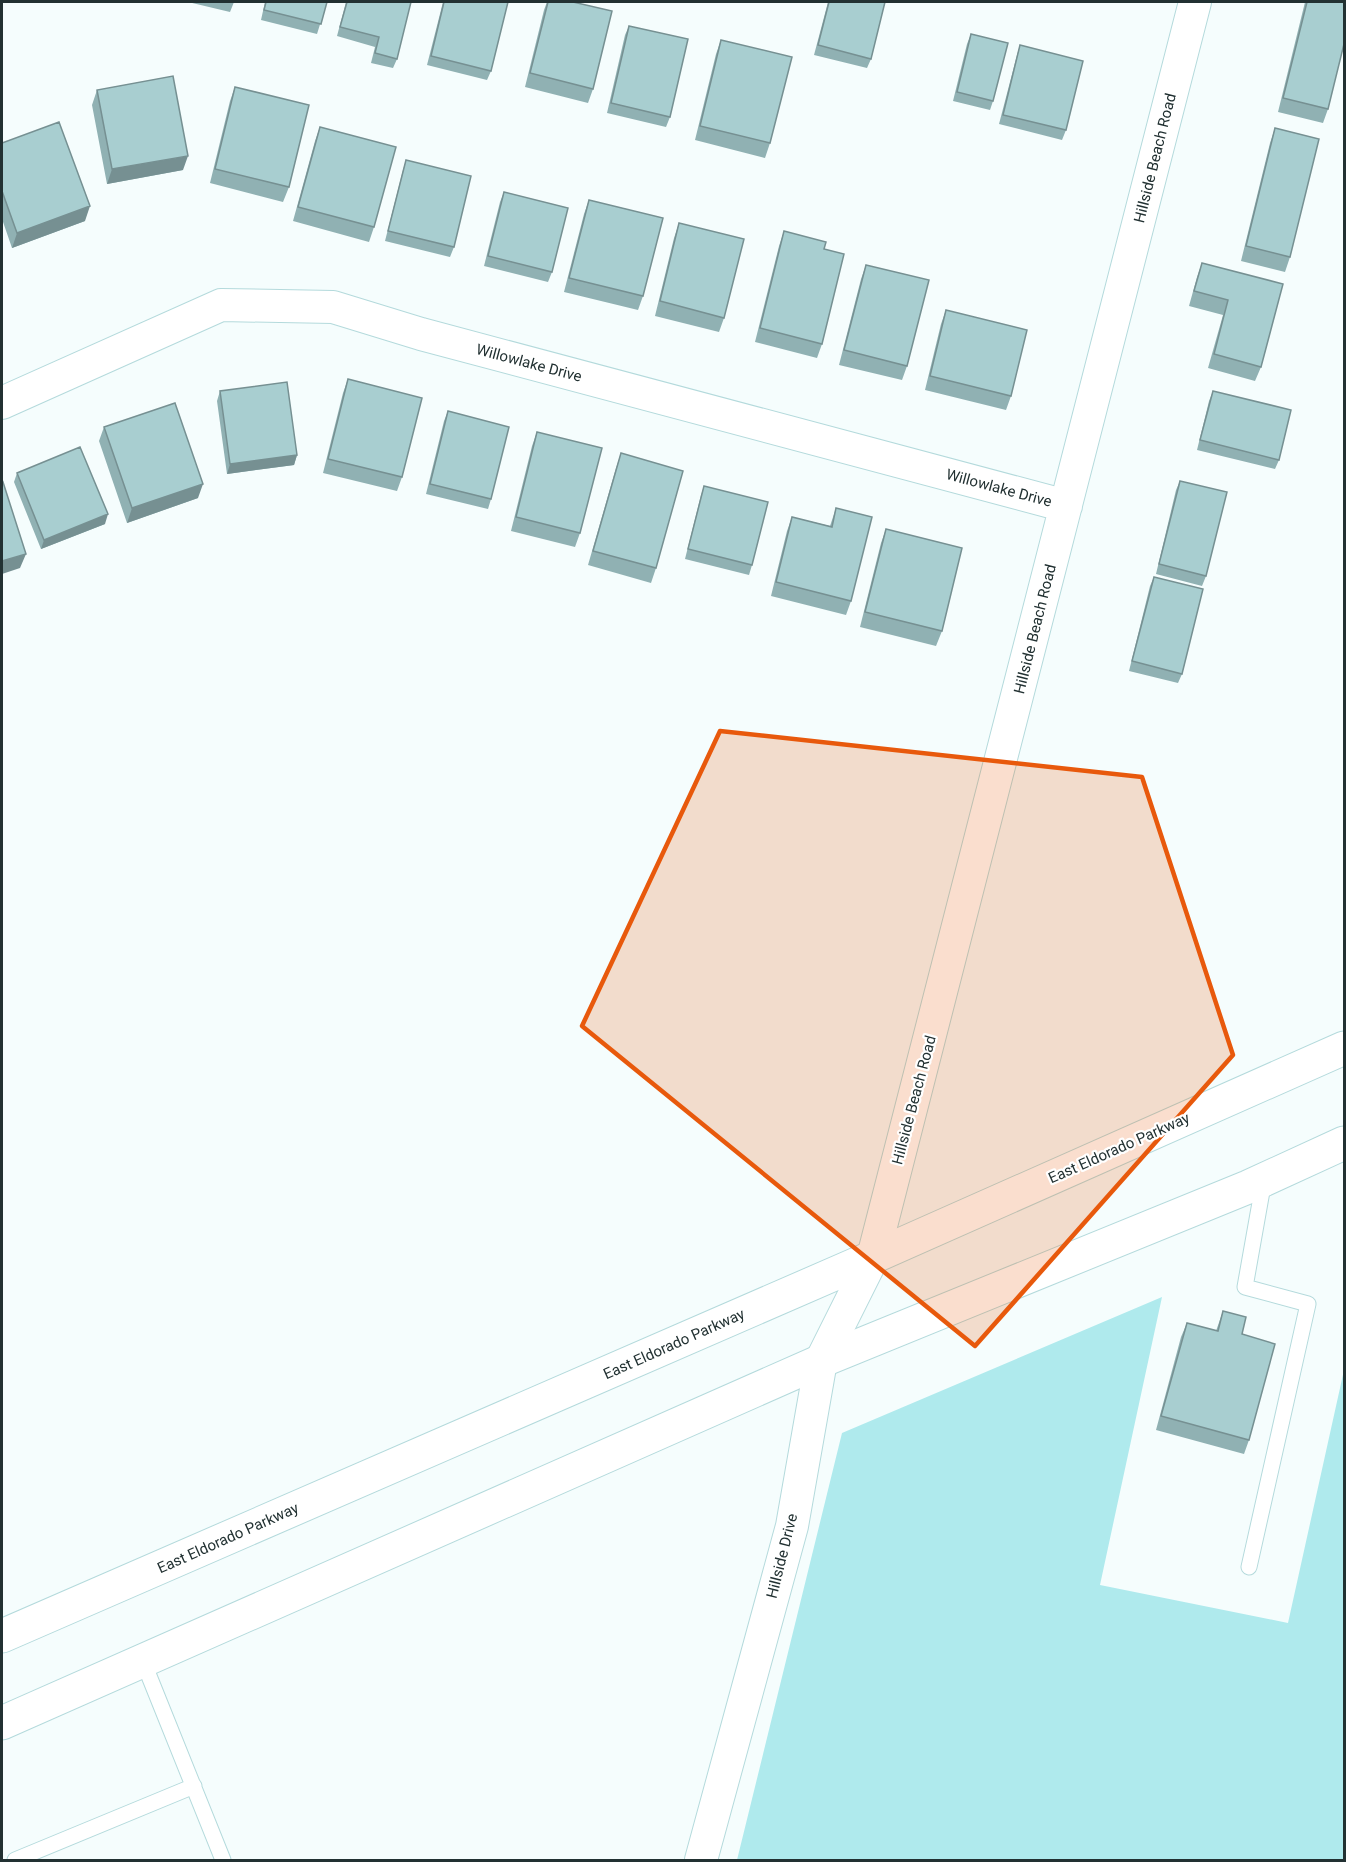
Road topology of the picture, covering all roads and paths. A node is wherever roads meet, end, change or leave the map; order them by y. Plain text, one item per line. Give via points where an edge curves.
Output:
1 (1195, 2) edge
2 (2, 403) edge
3 (1066, 506) junction
4 (1344, 1048) edge
5 (1344, 1143) edge
6 (1264, 1180) junction
7 (873, 1257) junction
8 (821, 1361) junction
9 (1250, 1567) dead end
10 (2, 1636) edge
11 (143, 1661) junction
12 (2, 1723) edge
13 (194, 1786) junction
14 (15, 1860) edge
15 (223, 1860) edge
16 (701, 1860) edge

1 - 3 street, Hillside Beach Road
2 - 3 street, Willowlake Drive via 220,305 333,307 432,338
3 - 7 street, Hillside Beach Road
4 - 7 main road, East Eldorado Parkway
5 - 6 main road
6 - 8 main road
6 - 9 lane via 1245,1287 1308,1304
7 - 8 street, Hillside Drive
7 - 10 main road, East Eldorado Parkway
8 - 11 main road
8 - 16 street, Hillside Drive via 792,1526
11 - 12 main road
11 - 13 lane
13 - 14 lane
13 - 15 lane

